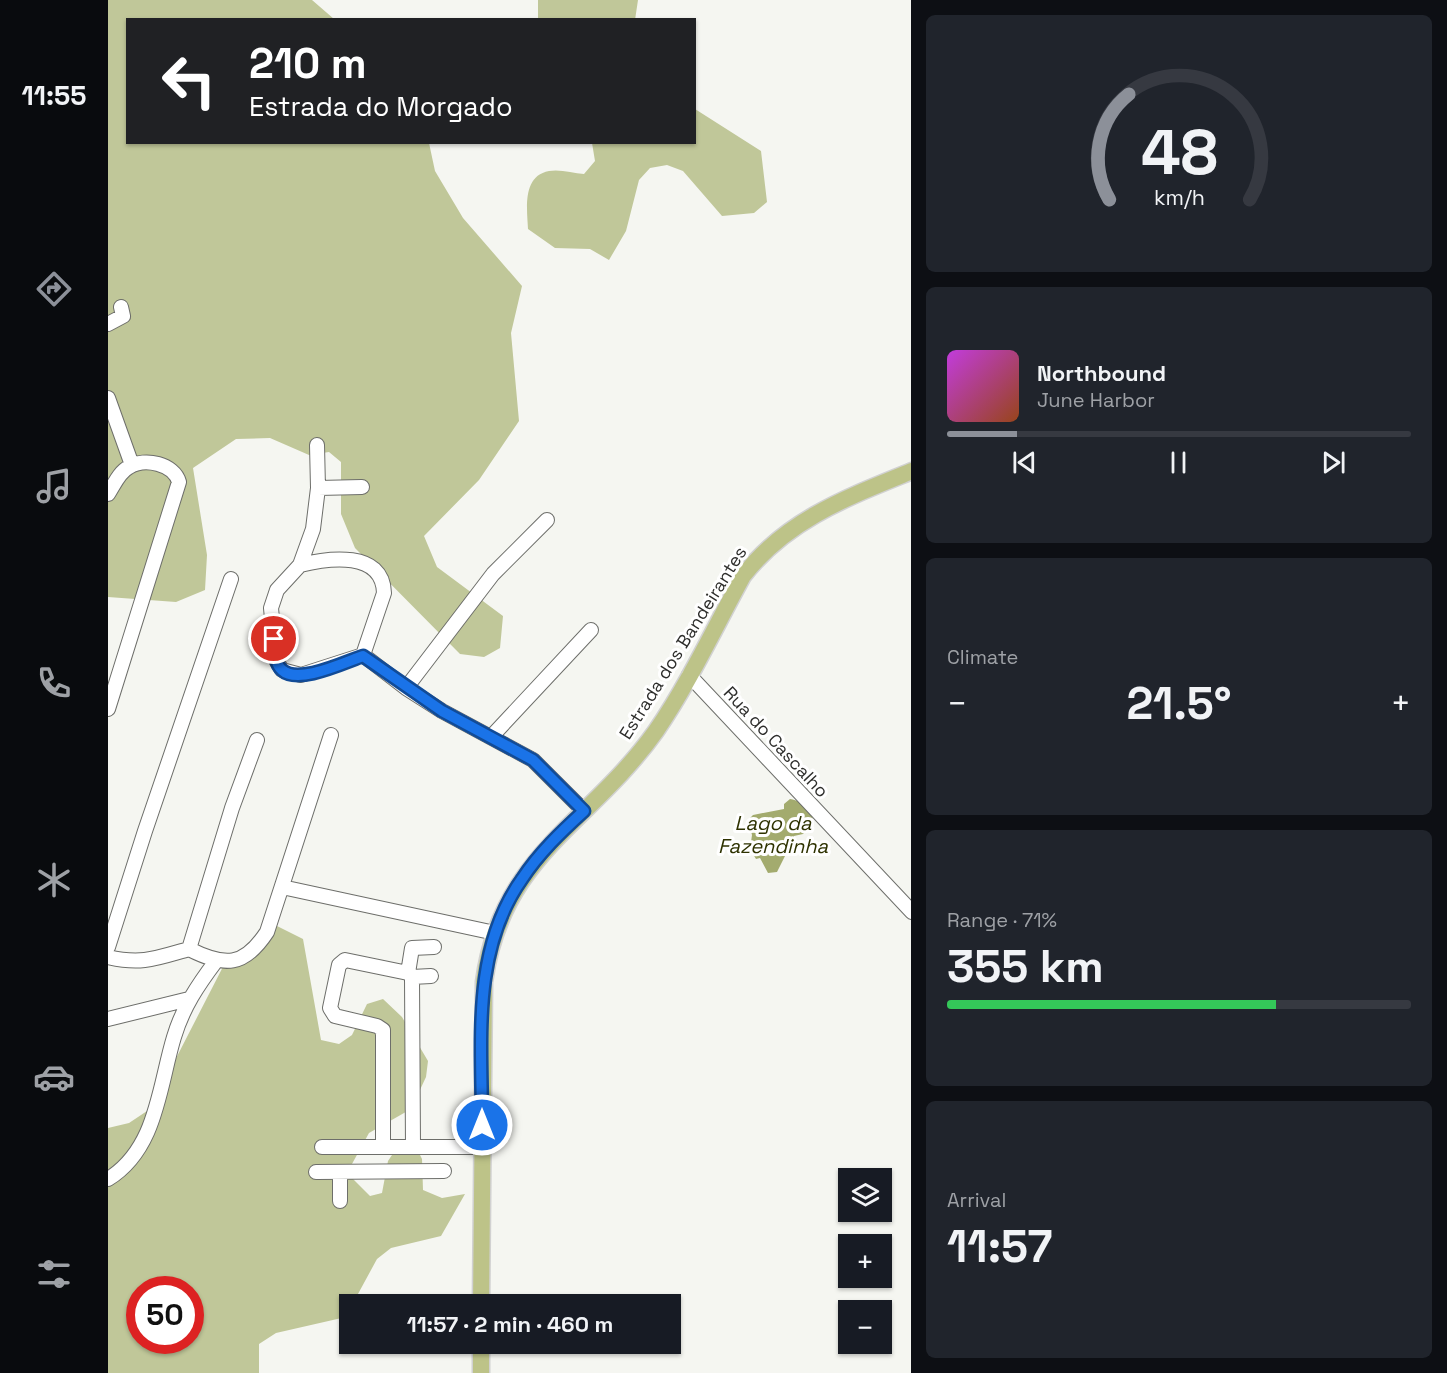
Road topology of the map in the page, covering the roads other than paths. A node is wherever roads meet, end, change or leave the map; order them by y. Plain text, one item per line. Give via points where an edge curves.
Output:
1 (121, 307) dead end
2 (108, 324) edge
3 (108, 398) edge
4 (317, 445) dead end
5 (132, 465) junction
6 (911, 471) edge
7 (362, 487) dead end
8 (318, 488) junction
9 (108, 494) edge
10 (547, 520) dead end
11 (300, 565) junction
12 (231, 579) dead end
13 (591, 630) dead end
14 (363, 656) junction
15 (689, 675) junction
16 (406, 688) junction
17 (108, 709) edge
18 (331, 735) dead end
19 (492, 736) junction
20 (257, 740) dead end
21 (584, 811) junction
22 (281, 891) junction
23 (911, 911) edge
24 (493, 938) junction
25 (108, 947) edge
26 (434, 947) dead end
27 (189, 949) junction
28 (108, 957) edge
29 (216, 961) junction
30 (410, 975) junction
31 (430, 976) dead end
32 (189, 999) junction
33 (108, 1019) edge
34 (385, 1147) junction
35 (413, 1147) junction
36 (482, 1147) junction
37 (322, 1148) dead end
38 (444, 1171) dead end
39 (316, 1172) dead end
40 (340, 1172) junction
41 (387, 1172) junction
42 (108, 1179) edge
43 (340, 1201) dead end
44 (481, 1294) edge
45 (481, 1354) edge
46 (481, 1373) edge

1 - 2 street via 123,316
3 - 5 street
4 - 8 street
5 - 9 street
5 - 17 street via 158,464 171,469 177,475 178,491
6 - 15 main road, Estrada dos Bandeirantes via 836,502 798,523 768,547 743,576
7 - 8 street
8 - 11 street via 313,529
10 - 16 street via 493,574
11 - 14 street via 356,560 376,573 384,593
11 - 14 street via 273,600 276,660 282,670 301,675
12 - 25 street
13 - 19 street
14 - 16 street
15 - 21 main road, Estrada dos Bandeirantes via 655,731
15 - 23 street, Rua do Cascalho
16 - 19 street
18 - 22 street
19 - 21 street via 533,760
20 - 27 street
21 - 24 main road, Estrada dos Bandeirantes via 521,880
22 - 24 street
22 - 29 street via 267,932 254,949 238,960
24 - 36 main road, Estrada dos Bandeirantes via 482,1017
26 - 30 street via 412,948
27 - 28 street via 145,962 129,963
27 - 29 street
29 - 32 street
30 - 31 street
30 - 34 street via 345,960 341,962 330,1008 335,1016 383,1030
30 - 35 street
32 - 33 street
32 - 42 street via 147,1134 124,1166
34 - 35 street
34 - 37 street
34 - 41 street
35 - 36 street
36 - 44 main road, Estrada dos Bandeirantes
38 - 41 street
39 - 40 street
40 - 41 street
40 - 43 street
45 - 46 main road

